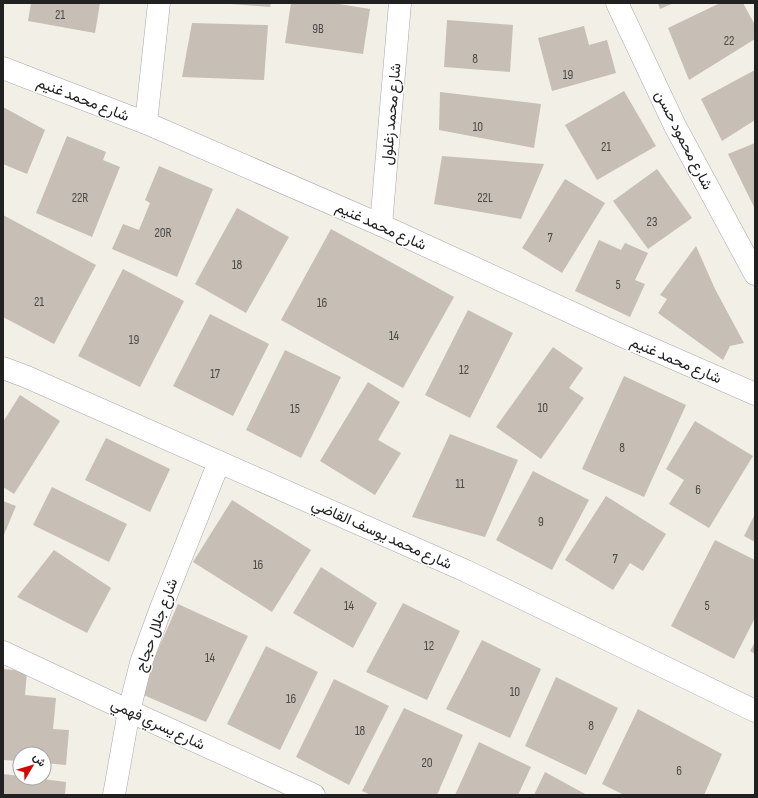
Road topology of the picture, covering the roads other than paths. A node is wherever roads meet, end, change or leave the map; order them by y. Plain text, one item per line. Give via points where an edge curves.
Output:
1 (159, 3) edge
2 (400, 3) edge
3 (617, 3) edge
4 (3, 68) edge
5 (146, 123) junction
6 (381, 225) junction
7 (755, 274) edge
8 (3, 368) edge
9 (755, 394) edge
10 (220, 462) junction
11 (3, 652) edge
12 (129, 711) junction
13 (755, 711) edge
14 (114, 795) edge
15 (314, 795) edge

1 - 5 street
2 - 6 street, شارع محمد زغلول
3 - 7 street, شارع محمود حسن via 675,126
4 - 5 street, شارع محمد غنيم
5 - 6 street, شارع محمد غنيم
6 - 9 street, شارع محمد غنيم
8 - 10 street, شارع محمد يوسف القاضي
10 - 12 street, شارع جلال حجاج via 161,608 141,663
10 - 13 street, شارع محمد يوسف القاضي via 466,571
11 - 12 street, شارع يسري فهمي
12 - 14 street, شارع جلال حجاج
12 - 15 street, شارع يسري فهمي

